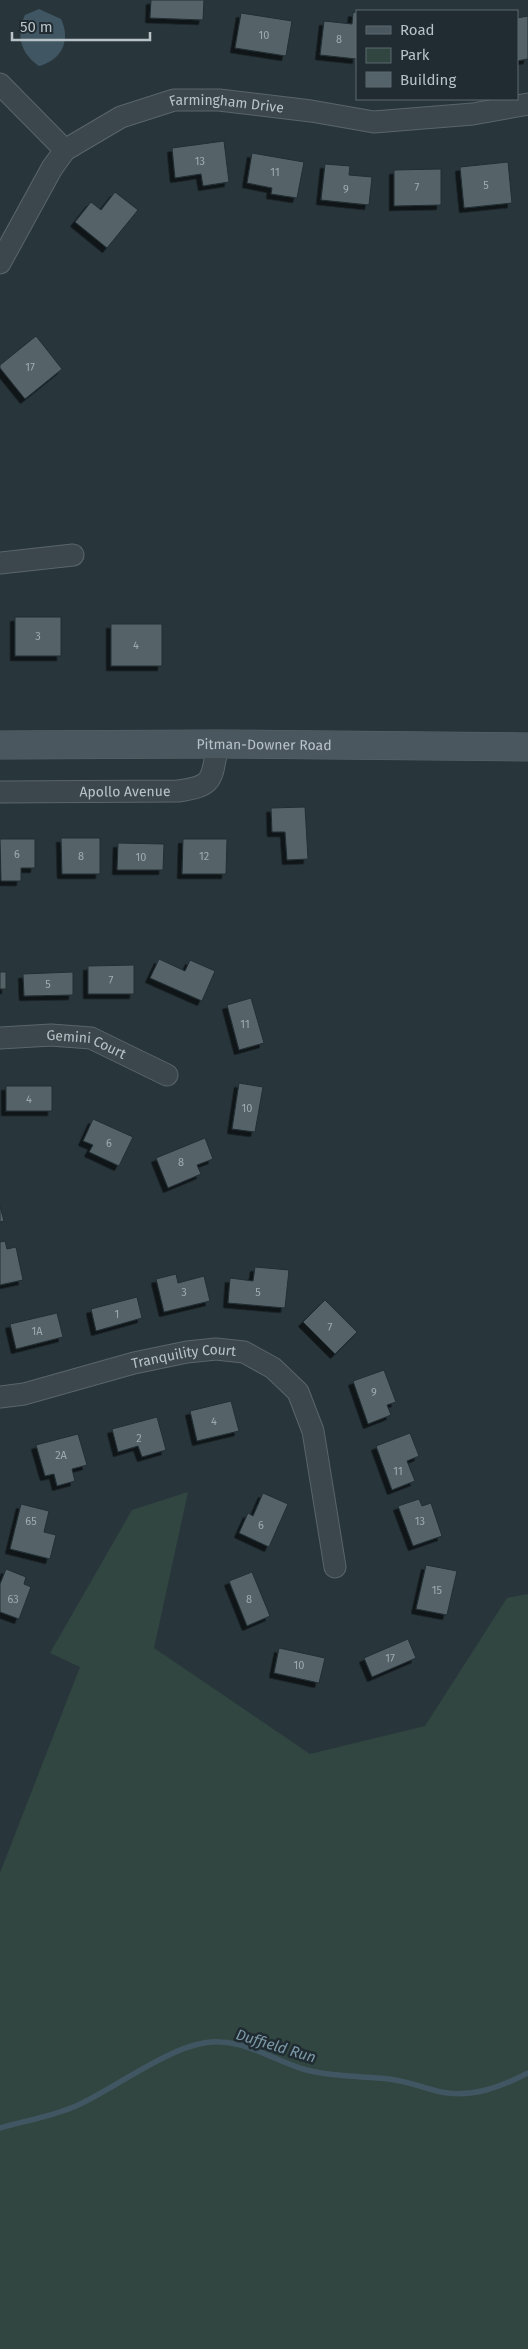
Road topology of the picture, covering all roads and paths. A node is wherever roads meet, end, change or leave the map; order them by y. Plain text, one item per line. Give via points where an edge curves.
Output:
1 (0, 84) edge
2 (528, 104) edge
3 (65, 150) junction
4 (0, 264) edge
5 (73, 555) dead end
6 (0, 563) edge
7 (218, 744) junction
8 (0, 745) edge
9 (528, 748) edge
10 (0, 792) edge
11 (0, 1038) edge
12 (167, 1075) dead end
13 (0, 1397) edge
14 (335, 1567) dead end

1 - 3 street
2 - 3 street, Farmingham Drive via 473,114 374,122 219,100 174,100 121,117
3 - 4 street, Farmingham Drive
5 - 6 street
7 - 8 street, Pitman-Downer Road
7 - 9 street, Pitman-Downer Road
7 - 10 street, Apollo Avenue via 211,778 199,788 178,791
11 - 12 street, Gemini Court via 51,1035 91,1038
13 - 14 street, Tranquility Court via 24,1394 187,1352 216,1349 244,1352 273,1368 298,1392 313,1431

